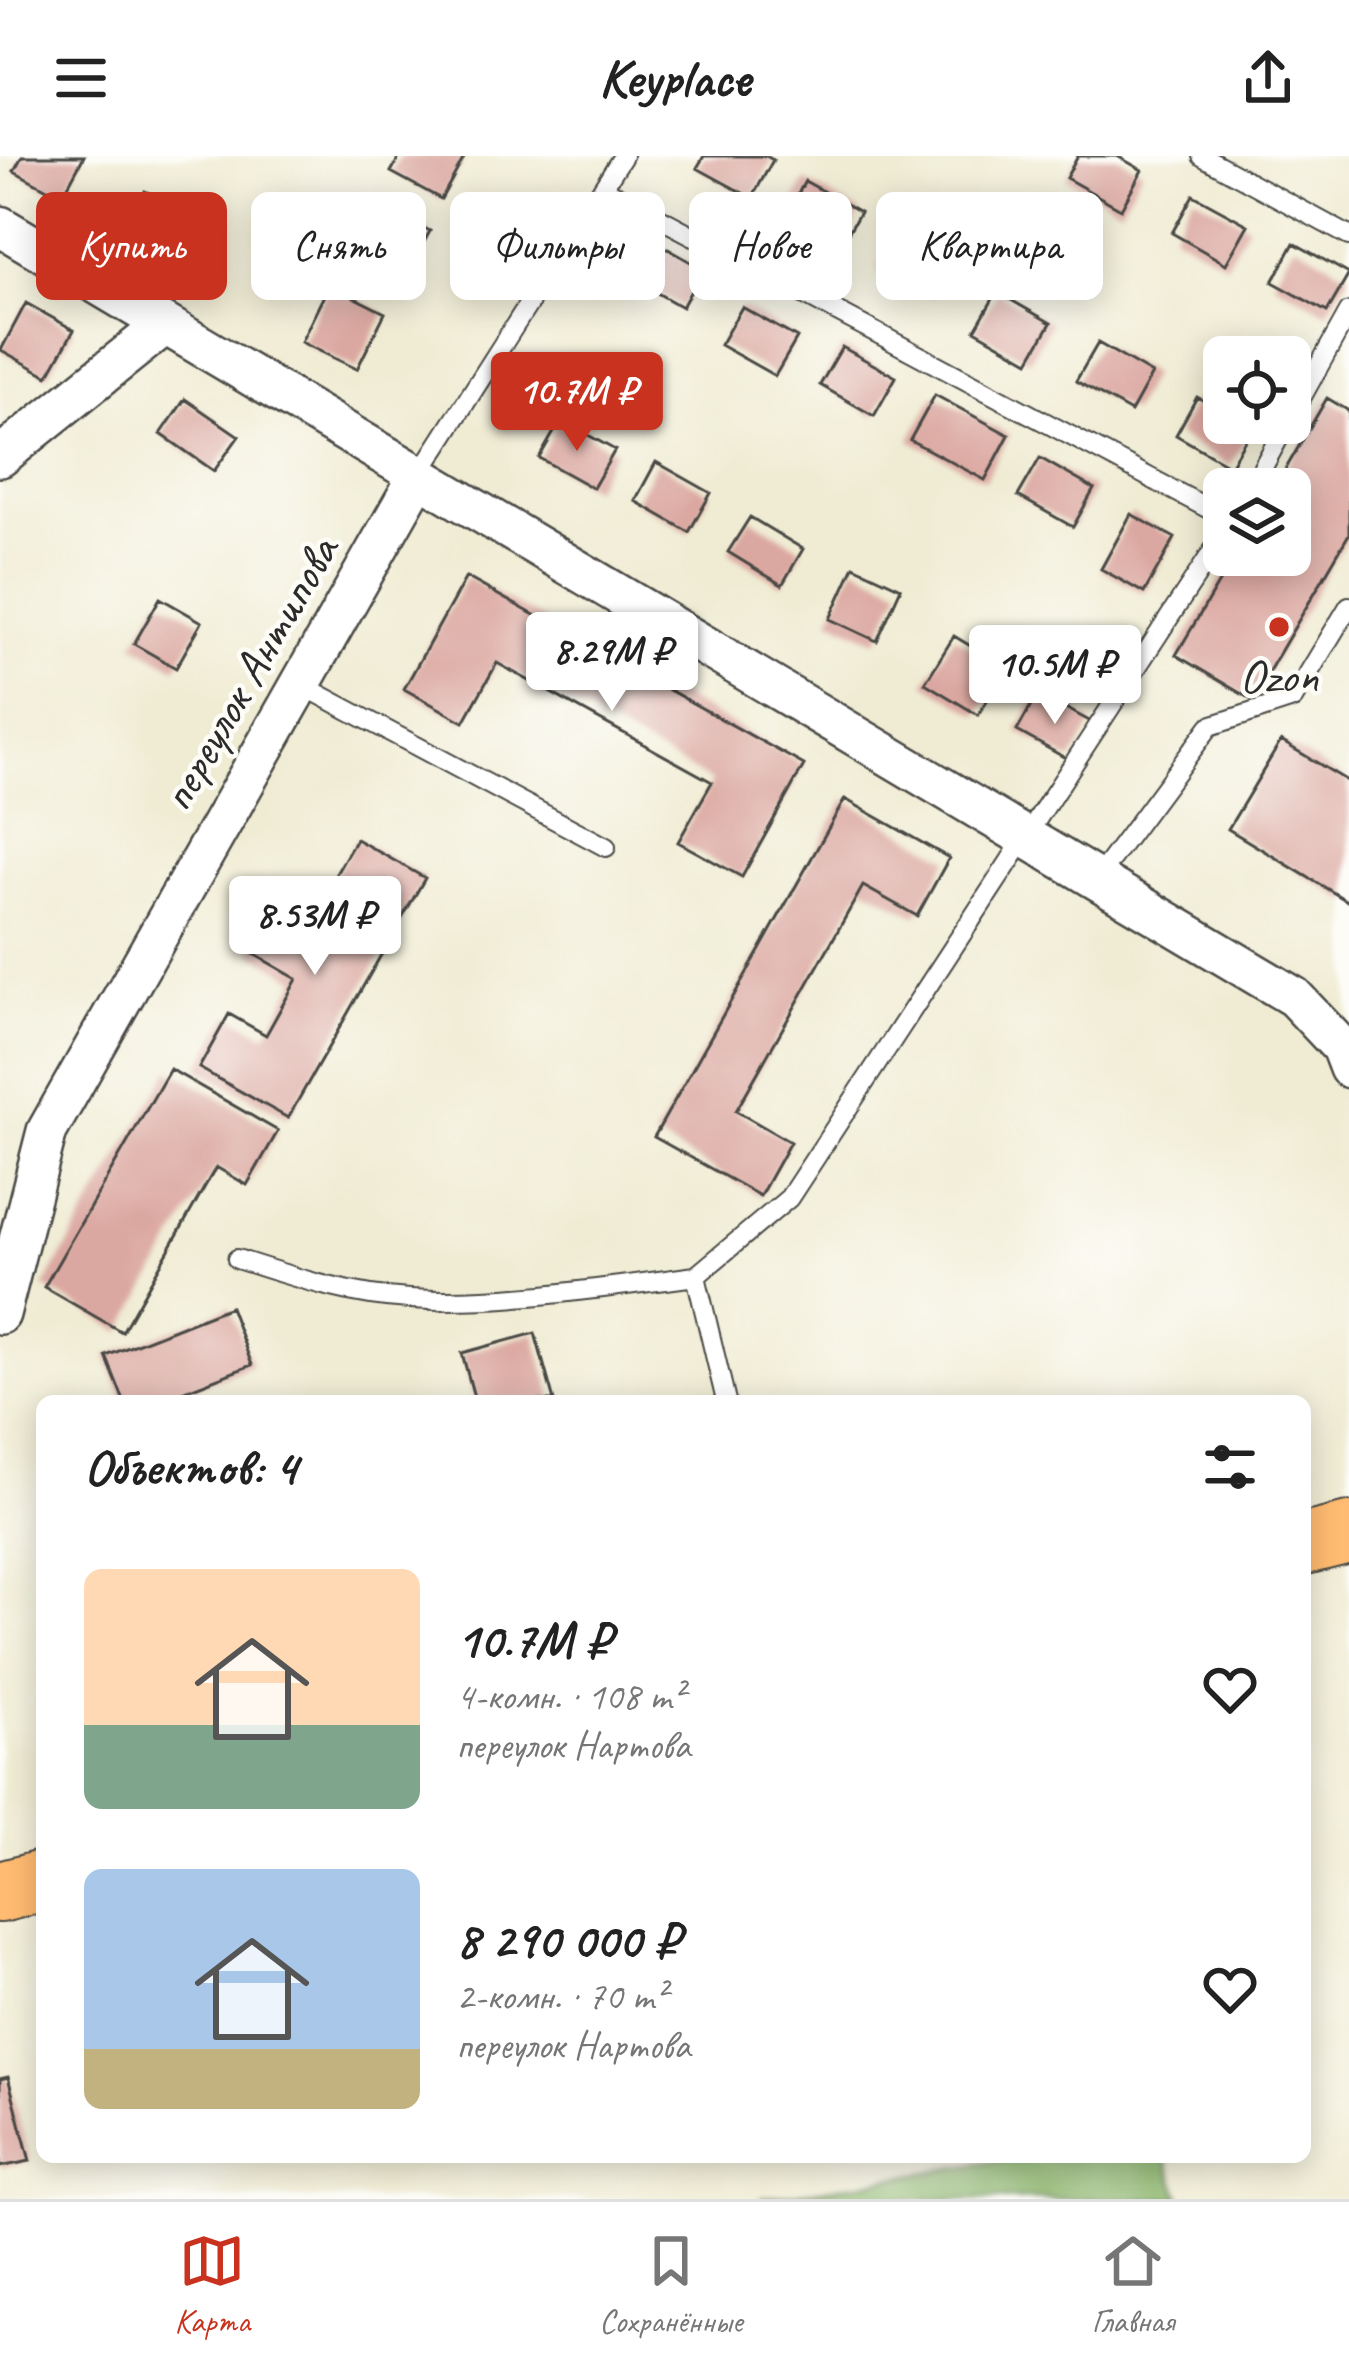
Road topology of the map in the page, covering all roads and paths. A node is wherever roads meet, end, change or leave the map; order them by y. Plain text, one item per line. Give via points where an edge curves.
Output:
1 (623, 156) edge
2 (1202, 156) edge
3 (605, 190) junction
4 (0, 226) edge
5 (1349, 236) edge
6 (1349, 312) edge
7 (162, 327) junction
8 (1311, 381) edge
9 (0, 457) edge
10 (418, 477) junction
11 (1203, 507) edge
12 (1203, 565) edge
13 (1349, 606) edge
14 (300, 684) junction
15 (1024, 832) junction
16 (606, 847) dead end
17 (1098, 877) junction
18 (1346, 1048) edge
19 (237, 1259) dead end
20 (696, 1276) junction
21 (0, 1314) edge
22 (725, 1395) edge
23 (1349, 1532) edge
24 (1311, 1542) edge
25 (36, 1883) edge
26 (0, 1892) edge

1 - 3 lane
2 - 5 lane
3 - 10 lane
3 - 11 lane
4 - 7 street
6 - 8 lane
7 - 9 street
7 - 10 street
10 - 14 street, переулок Антипова
10 - 15 street
12 - 15 lane
13 - 17 lane via 1293,699 1210,726
14 - 16 lane
14 - 21 street, переулок Антипова via 47,1131
15 - 17 street
15 - 20 lane via 789,1198
17 - 18 street via 1294,997
19 - 20 lane via 313,1283 408,1299 574,1292
20 - 22 lane
23 - 24 main road
25 - 26 main road

